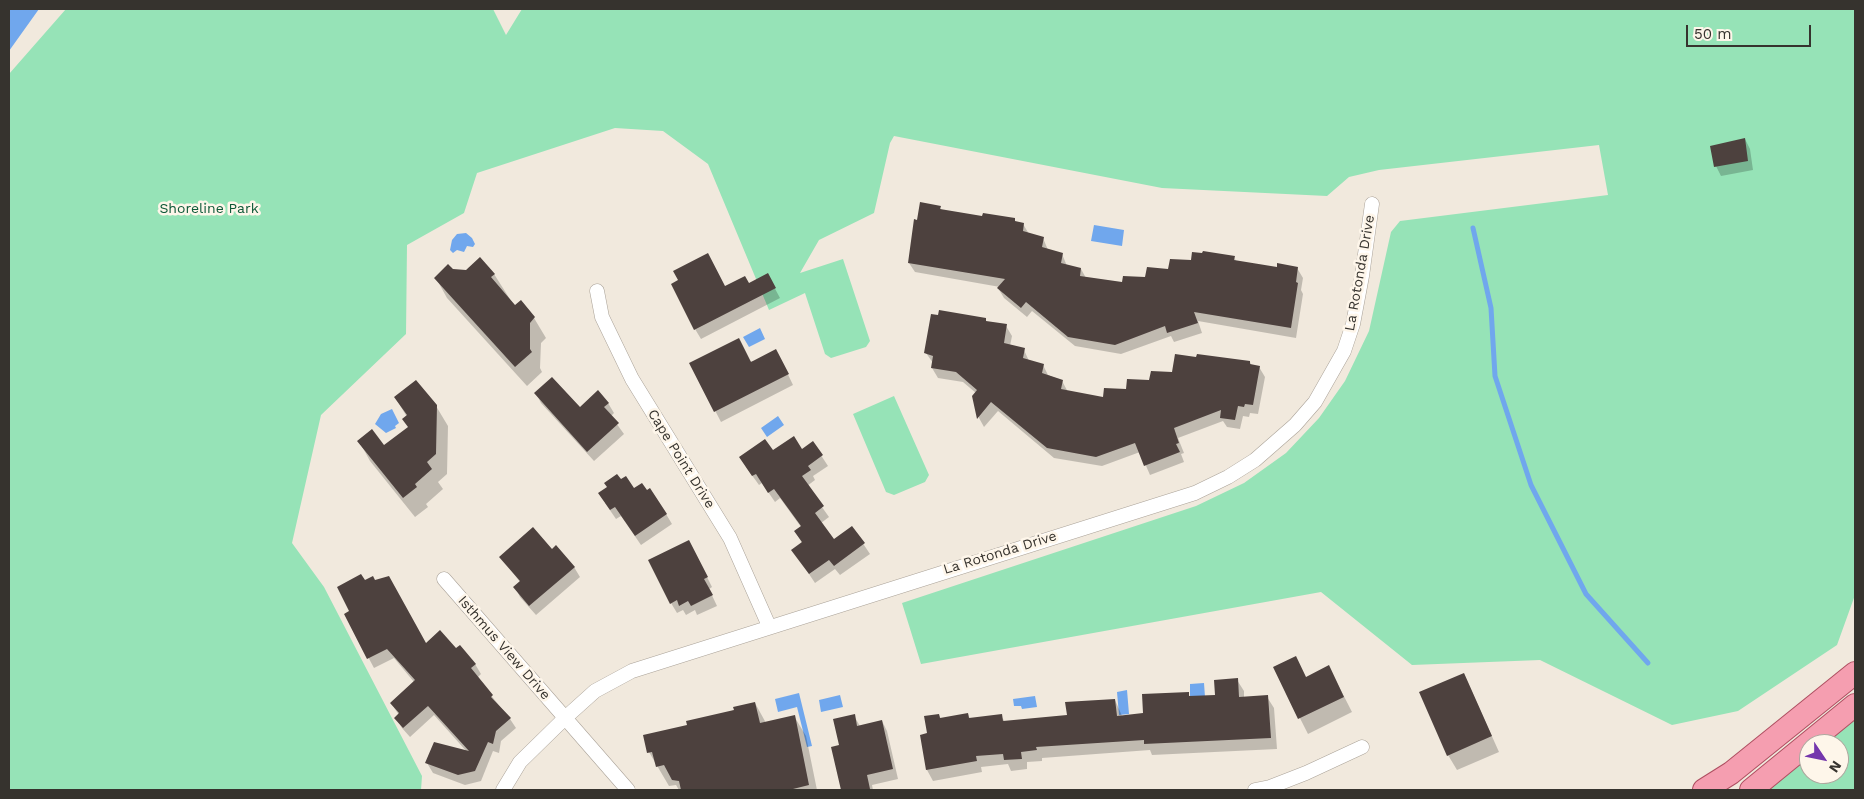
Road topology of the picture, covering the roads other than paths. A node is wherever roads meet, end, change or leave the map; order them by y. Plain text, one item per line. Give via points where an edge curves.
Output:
1 (1372, 204) dead end
2 (597, 291) dead end
3 (444, 579) dead end
4 (769, 626) junction
5 (1855, 673) edge
6 (1855, 705) edge
7 (565, 718) junction
8 (1362, 747) dead end
9 (503, 790) edge
10 (628, 790) edge
11 (1255, 790) edge
12 (1704, 790) edge
13 (1751, 790) edge

1 - 4 street, La Rotonda Drive via 1353,324 1344,351 1315,402 1295,426 1255,460 1195,493
2 - 4 street, Cape Point Drive via 602,317 632,379 730,538
3 - 7 street, Isthmus View Drive
4 - 7 street, La Rotonda Drive via 632,671 595,691
5 - 12 main road via 1731,773
6 - 13 main road
7 - 9 street, La Rotonda Drive via 520,762
7 - 10 street, Isthmus View Drive
8 - 11 street via 1306,773

